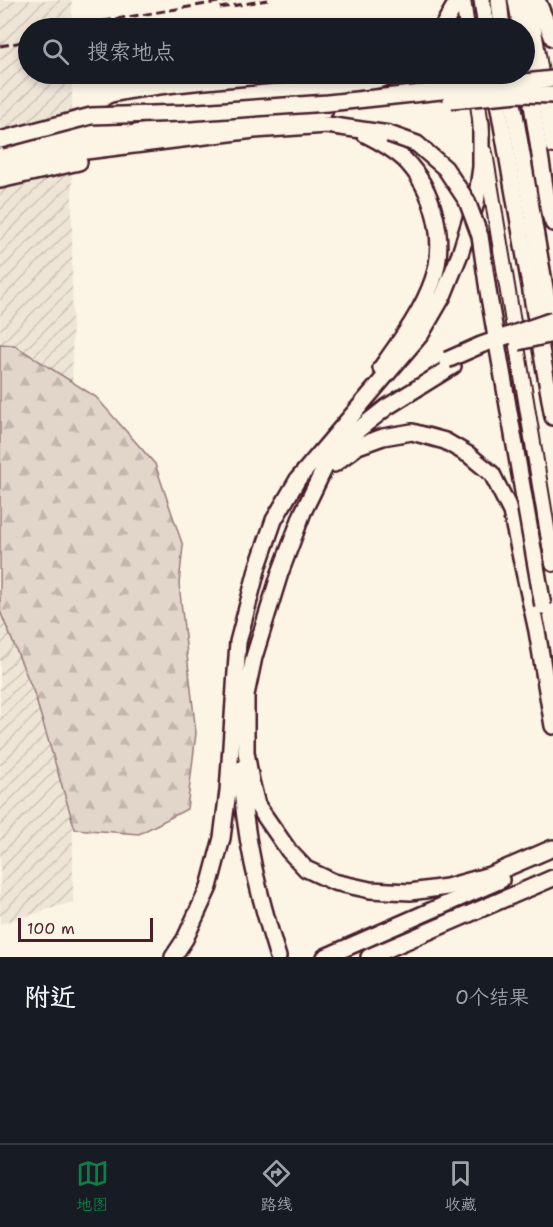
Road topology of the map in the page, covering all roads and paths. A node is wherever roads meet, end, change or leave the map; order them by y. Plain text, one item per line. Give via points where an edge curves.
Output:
1 (458, 0) edge
2 (464, 0) edge
3 (482, 0) edge
4 (499, 0) edge
5 (516, 0) edge
6 (529, 0) edge
7 (537, 0) edge
8 (448, 18) edge
9 (466, 18) edge
10 (485, 18) edge
11 (501, 18) edge
12 (519, 18) edge
13 (532, 18) edge
14 (535, 36) edge
15 (553, 38) edge
16 (553, 79) edge
17 (535, 81) edge
18 (353, 84) edge
19 (475, 84) edge
20 (495, 84) edge
21 (506, 84) edge
22 (510, 84) edge
23 (530, 84) edge
24 (553, 94) edge
25 (171, 113) junction
26 (91, 116) junction
27 (481, 123) junction
28 (185, 126) junction
29 (355, 129) junction
30 (204, 135) junction
31 (0, 140) edge
32 (553, 146) edge
33 (0, 149) edge
34 (0, 156) edge
35 (0, 166) edge
36 (0, 180) edge
37 (553, 223) edge
38 (553, 320) edge
39 (553, 332) edge
40 (450, 363) junction
41 (356, 412) junction
42 (553, 417) edge
43 (332, 439) junction
44 (303, 512) junction
45 (553, 564) edge
46 (553, 662) edge
47 (246, 712) junction
48 (553, 726) edge
49 (231, 727) junction
50 (553, 848) edge
51 (553, 857) edge
52 (504, 874) junction
53 (553, 878) edge
54 (453, 921) junction
55 (272, 954) edge
56 (173, 957) edge
57 (325, 957) edge
58 (369, 957) edge
59 (390, 957) edge

1 - 8 highway
2 - 9 main road
3 - 10 highway
4 - 11 highway
5 - 12 highway
6 - 13 main road
7 - 15 highway
14 - 32 main road
16 - 17 highway, bridge
18 - 26 highway, bridge via 153,104
19 - 27 main road
20 - 42 highway
21 - 25 highway, bridge via 328,103
22 - 39 highway
23 - 37 highway, bridge
24 - 28 highway, bridge via 332,109
25 - 26 highway, bridge
25 - 33 highway, bridge via 87,126
26 - 31 highway, bridge
27 - 41 highway via 476,203 443,296 421,334
27 - 45 main road
28 - 34 highway via 131,126
28 - 35 highway via 73,143
29 - 30 highway via 327,125
29 - 41 highway via 404,159 433,205 438,233 434,279
29 - 46 highway, bridge via 389,134 417,144 445,168 467,201 480,236
30 - 35 highway
30 - 36 highway via 150,151 87,160
38 - 40 highway, bridge via 481,345
39 - 40 highway, bridge
40 - 43 highway via 391,394
40 - 44 highway via 344,441 327,463
41 - 43 highway
43 - 49 highway via 298,479 274,520 238,642
44 - 47 highway via 254,657
44 - 48 highway via 324,475 338,460 383,436 412,432 445,441 492,474 511,512
47 - 52 highway via 246,752 257,805 306,869 334,882 370,890 410,892
47 - 55 highway via 242,788 250,855
49 - 55 highway via 235,801 245,866
49 - 56 highway via 228,791 217,858 209,887
50 - 52 highway
51 - 52 highway
52 - 57 highway
53 - 54 highway
54 - 58 highway
54 - 59 highway via 430,940

